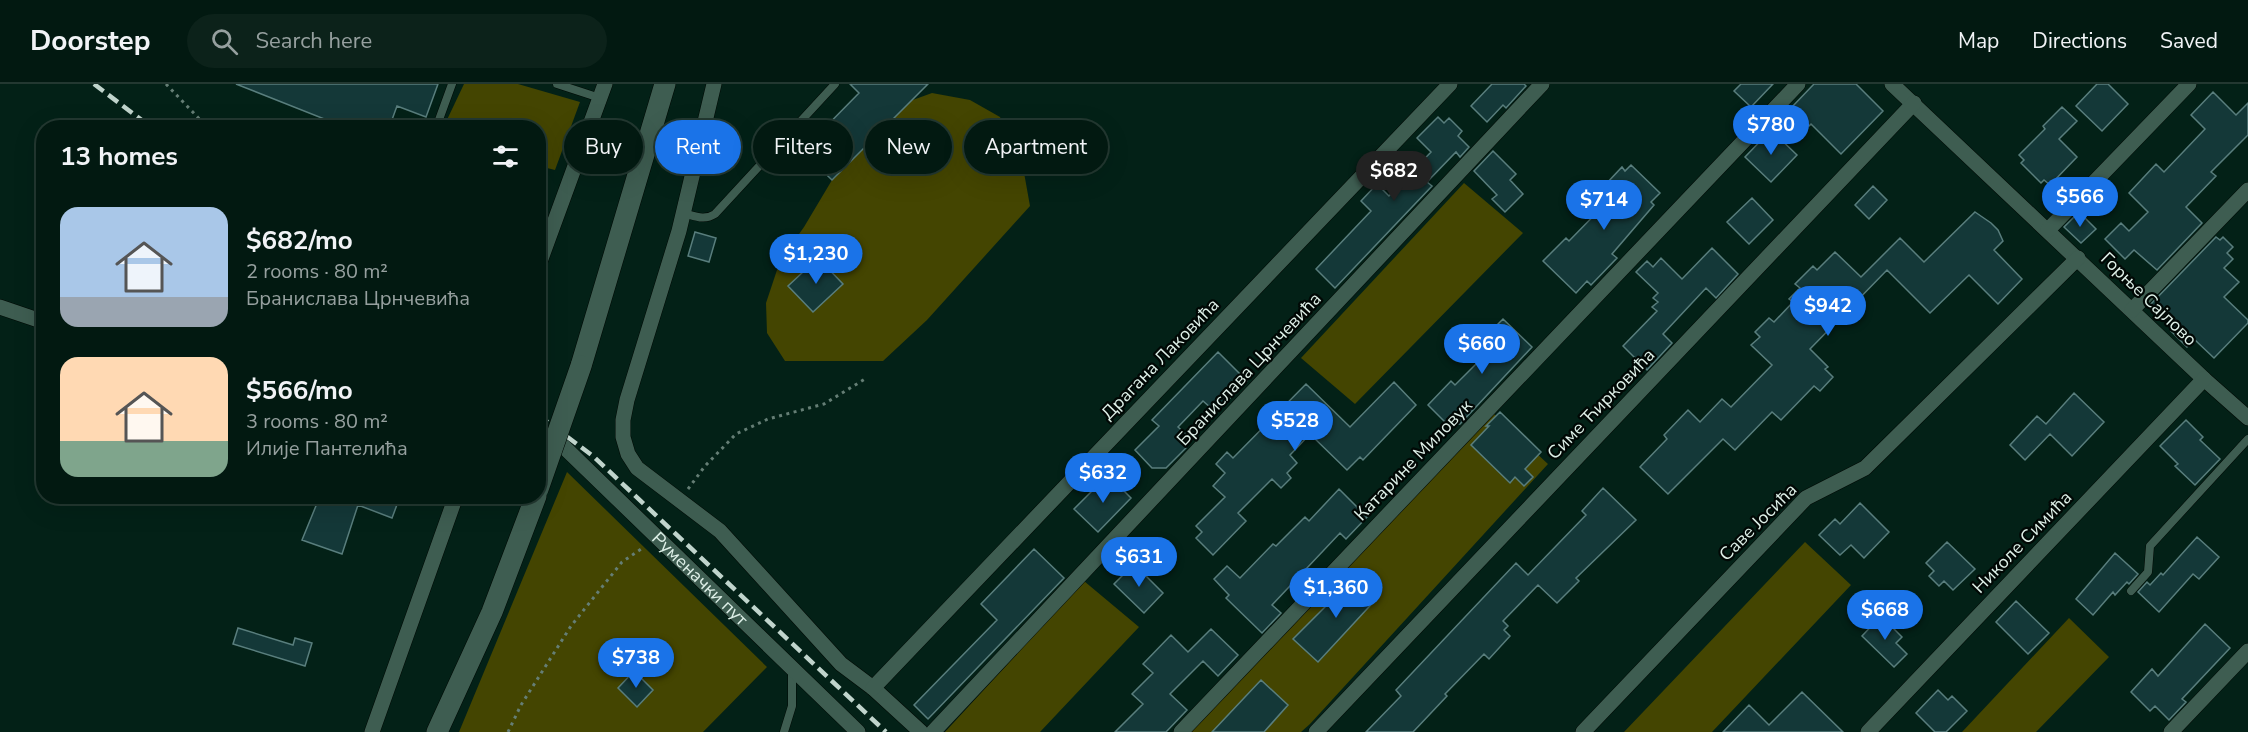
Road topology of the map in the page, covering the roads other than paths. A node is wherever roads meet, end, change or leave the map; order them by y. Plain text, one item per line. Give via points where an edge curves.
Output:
1 (452, 84) edge
2 (557, 84) edge
3 (665, 84) edge
4 (714, 84) edge
5 (835, 84) edge
6 (1450, 84) edge
7 (1542, 84) edge
8 (1798, 84) edge
9 (2189, 84) edge
10 (1899, 86) edge
11 (603, 91) edge
12 (1914, 103) junction
13 (439, 120) edge
14 (2248, 190) edge
15 (683, 213) junction
16 (2048, 230) junction
17 (546, 245) edge
18 (2078, 258) junction
19 (0, 307) edge
20 (2132, 310) junction
21 (36, 319) edge
22 (2204, 379) junction
23 (2247, 415) edge
24 (546, 436) edge
25 (2248, 439) edge
26 (546, 466) edge
27 (453, 504) edge
28 (533, 504) edge
29 (2132, 591) dead end
30 (2248, 651) edge
31 (792, 667) junction
32 (873, 688) junction
33 (372, 732) edge
34 (437, 732) edge
35 (784, 732) edge
36 (858, 732) edge
37 (921, 732) edge
38 (933, 732) edge
39 (1181, 732) edge
40 (1316, 732) edge
41 (1583, 732) edge
42 (1868, 732) edge
43 (2171, 732) edge

1 - 13 lane
2 - 11 lane
3 - 26 main road, bridge via 581,366
4 - 15 street
5 - 15 lane via 715,214 701,218
6 - 32 street, Драгана Лаковића
7 - 38 street, Бранислава Црнчевића
8 - 39 street, Катарине Миловук
9 - 16 street
10 - 12 street, Горње Сајлово
11 - 17 street
12 - 16 street, Горње Сајлово
12 - 40 street, Симе Ћирковића
14 - 20 street
15 - 32 street via 627,400 622,429 625,446 637,468 720,531 841,664
16 - 18 street, Горње Сајлово
18 - 20 street, Горње Сајлово
18 - 41 street, Саве Јосића via 1865,468 1806,498
19 - 21 street
20 - 22 street, Горње Сајлово
22 - 23 street, Горње Сајлово
22 - 42 street, Николе Симића
24 - 31 street, Руменачки пут via 564,447
25 - 29 lane via 2150,546 2148,572
27 - 33 street
28 - 34 main road via 492,612
30 - 43 street
31 - 35 lane via 792,706
31 - 36 street, Руменачки пут
32 - 37 street

